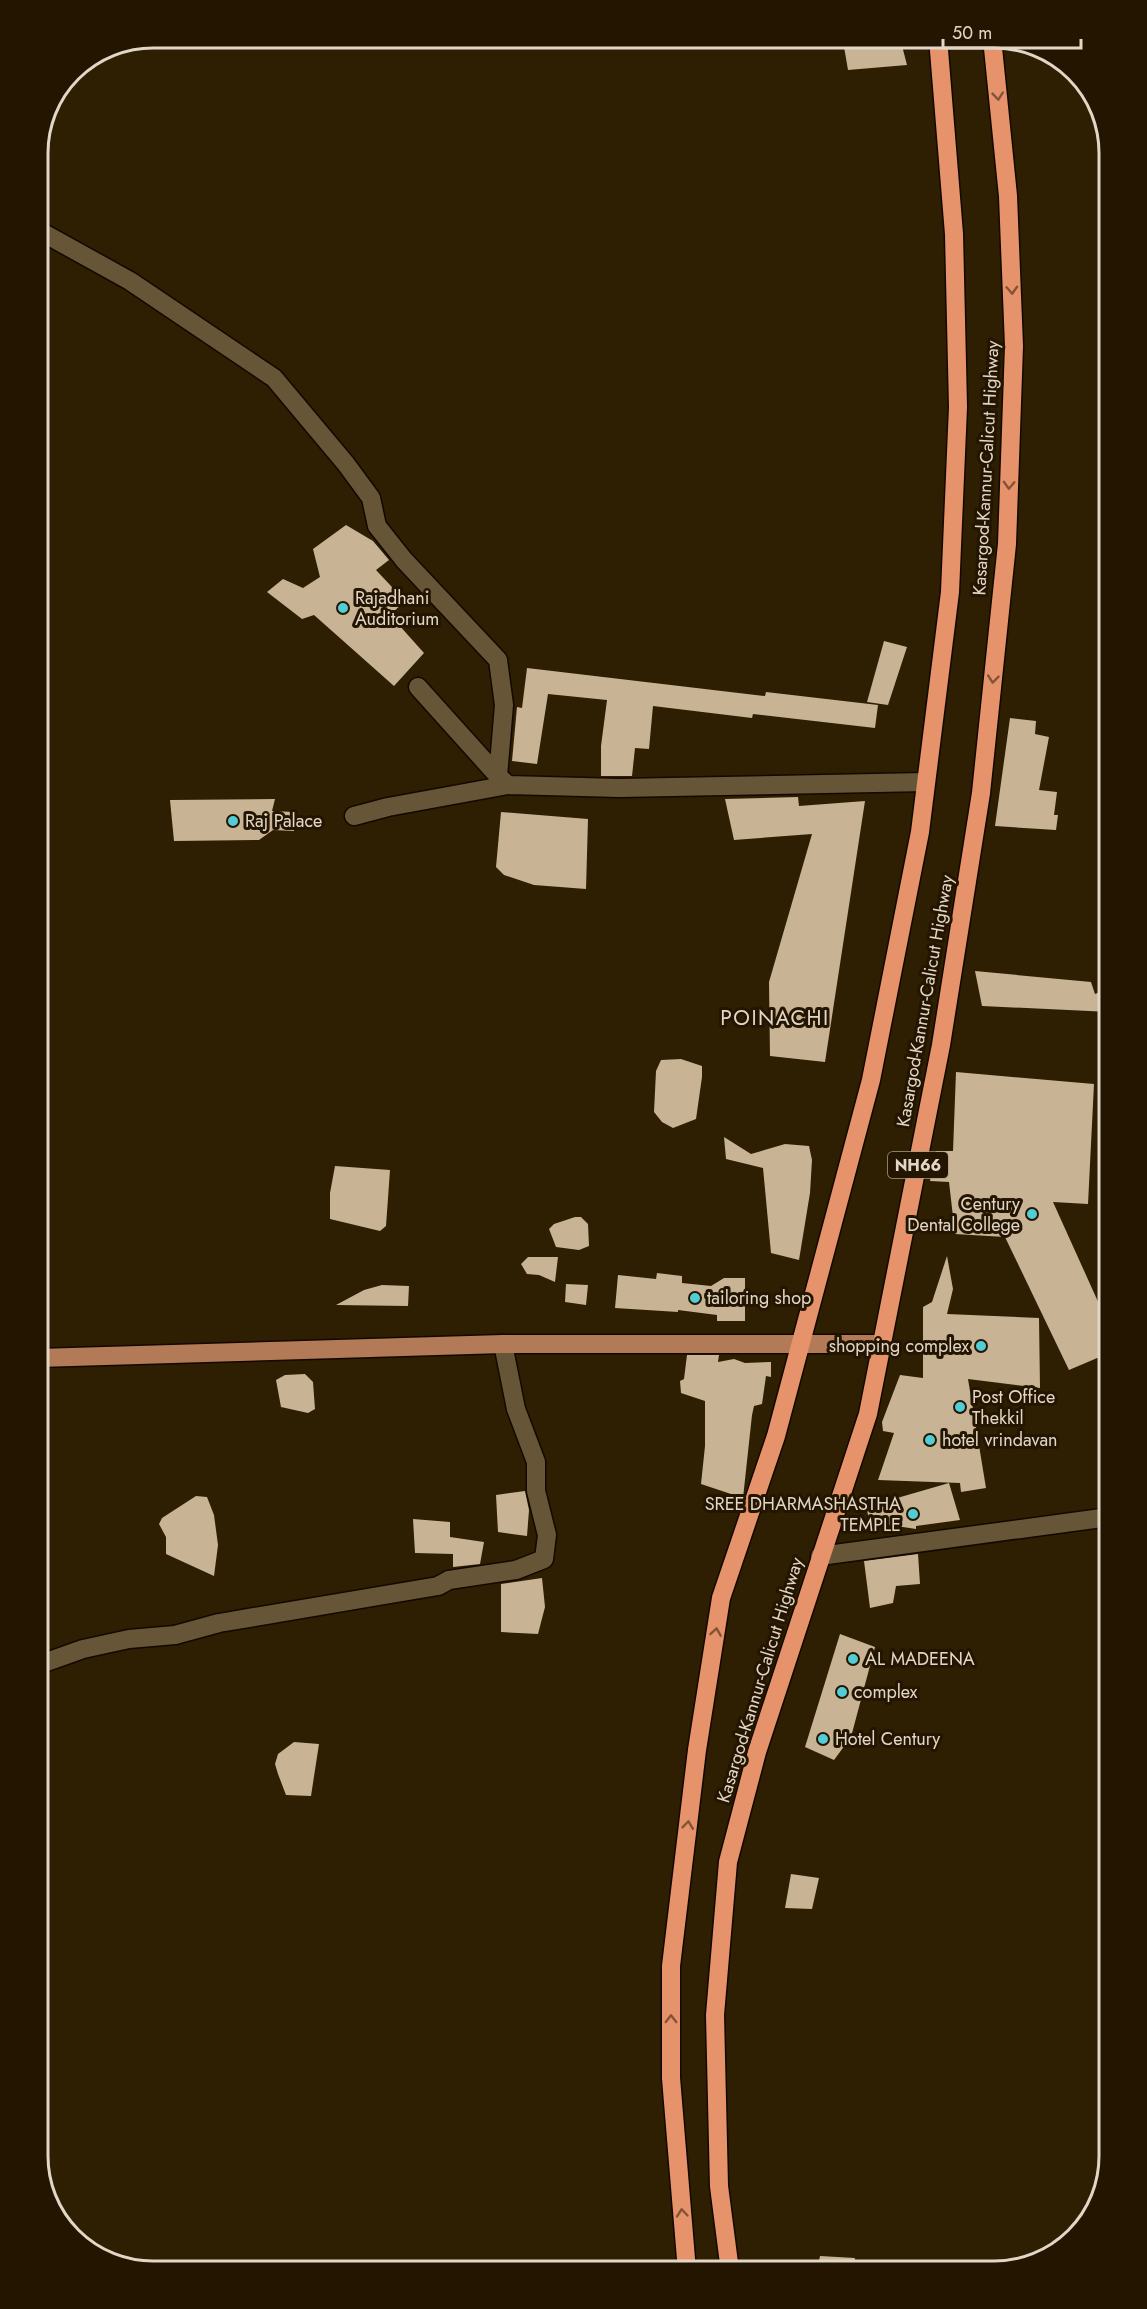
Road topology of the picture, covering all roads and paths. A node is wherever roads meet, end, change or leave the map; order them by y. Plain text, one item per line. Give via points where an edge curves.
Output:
1 (939, 48) edge
2 (993, 48) edge
3 (48, 236) edge
4 (418, 687) dead end
5 (503, 781) junction
6 (926, 782) junction
7 (354, 816) dead end
8 (503, 1344) junction
9 (800, 1344) junction
10 (883, 1344) junction
11 (48, 1358) edge
12 (1099, 1518) edge
13 (820, 1556) junction
14 (48, 1662) edge
15 (686, 2261) edge
16 (728, 2261) edge

1 - 6 highway, Kasargod-Kannur-Calicut Highway via 954,234 958,407 950,592
2 -> 10 highway, Kasargod-Kannur-Calicut Highway / NH66 via 1008,196 1014,346 1007,544 981,793 941,1045
3 - 5 street via 130,281 274,378 339,455 371,498 377,526 383,534 498,660 504,705
4 - 5 street
5 - 6 street via 620,788
5 - 7 street
6 - 9 highway, Kasargod-Kannur-Calicut Highway via 920,832 871,1080
8 - 9 main road
8 - 11 main road
8 - 14 street via 516,1409 536,1462 537,1502 547,1535 544,1559 516,1570 449,1580 438,1586 219,1623 175,1635 106,1644
9 - 10 main road
15 -> 9 highway, Kasargod-Kannur-Calicut Highway via 671,2078 671,1966 697,1750 721,1598 776,1436
10 - 13 highway, Kasargod-Kannur-Calicut Highway / NH66 via 868,1414
12 - 13 street
13 - 16 highway, Kasargod-Kannur-Calicut Highway / NH66 via 757,1752 728,1862 715,2015 719,2186

